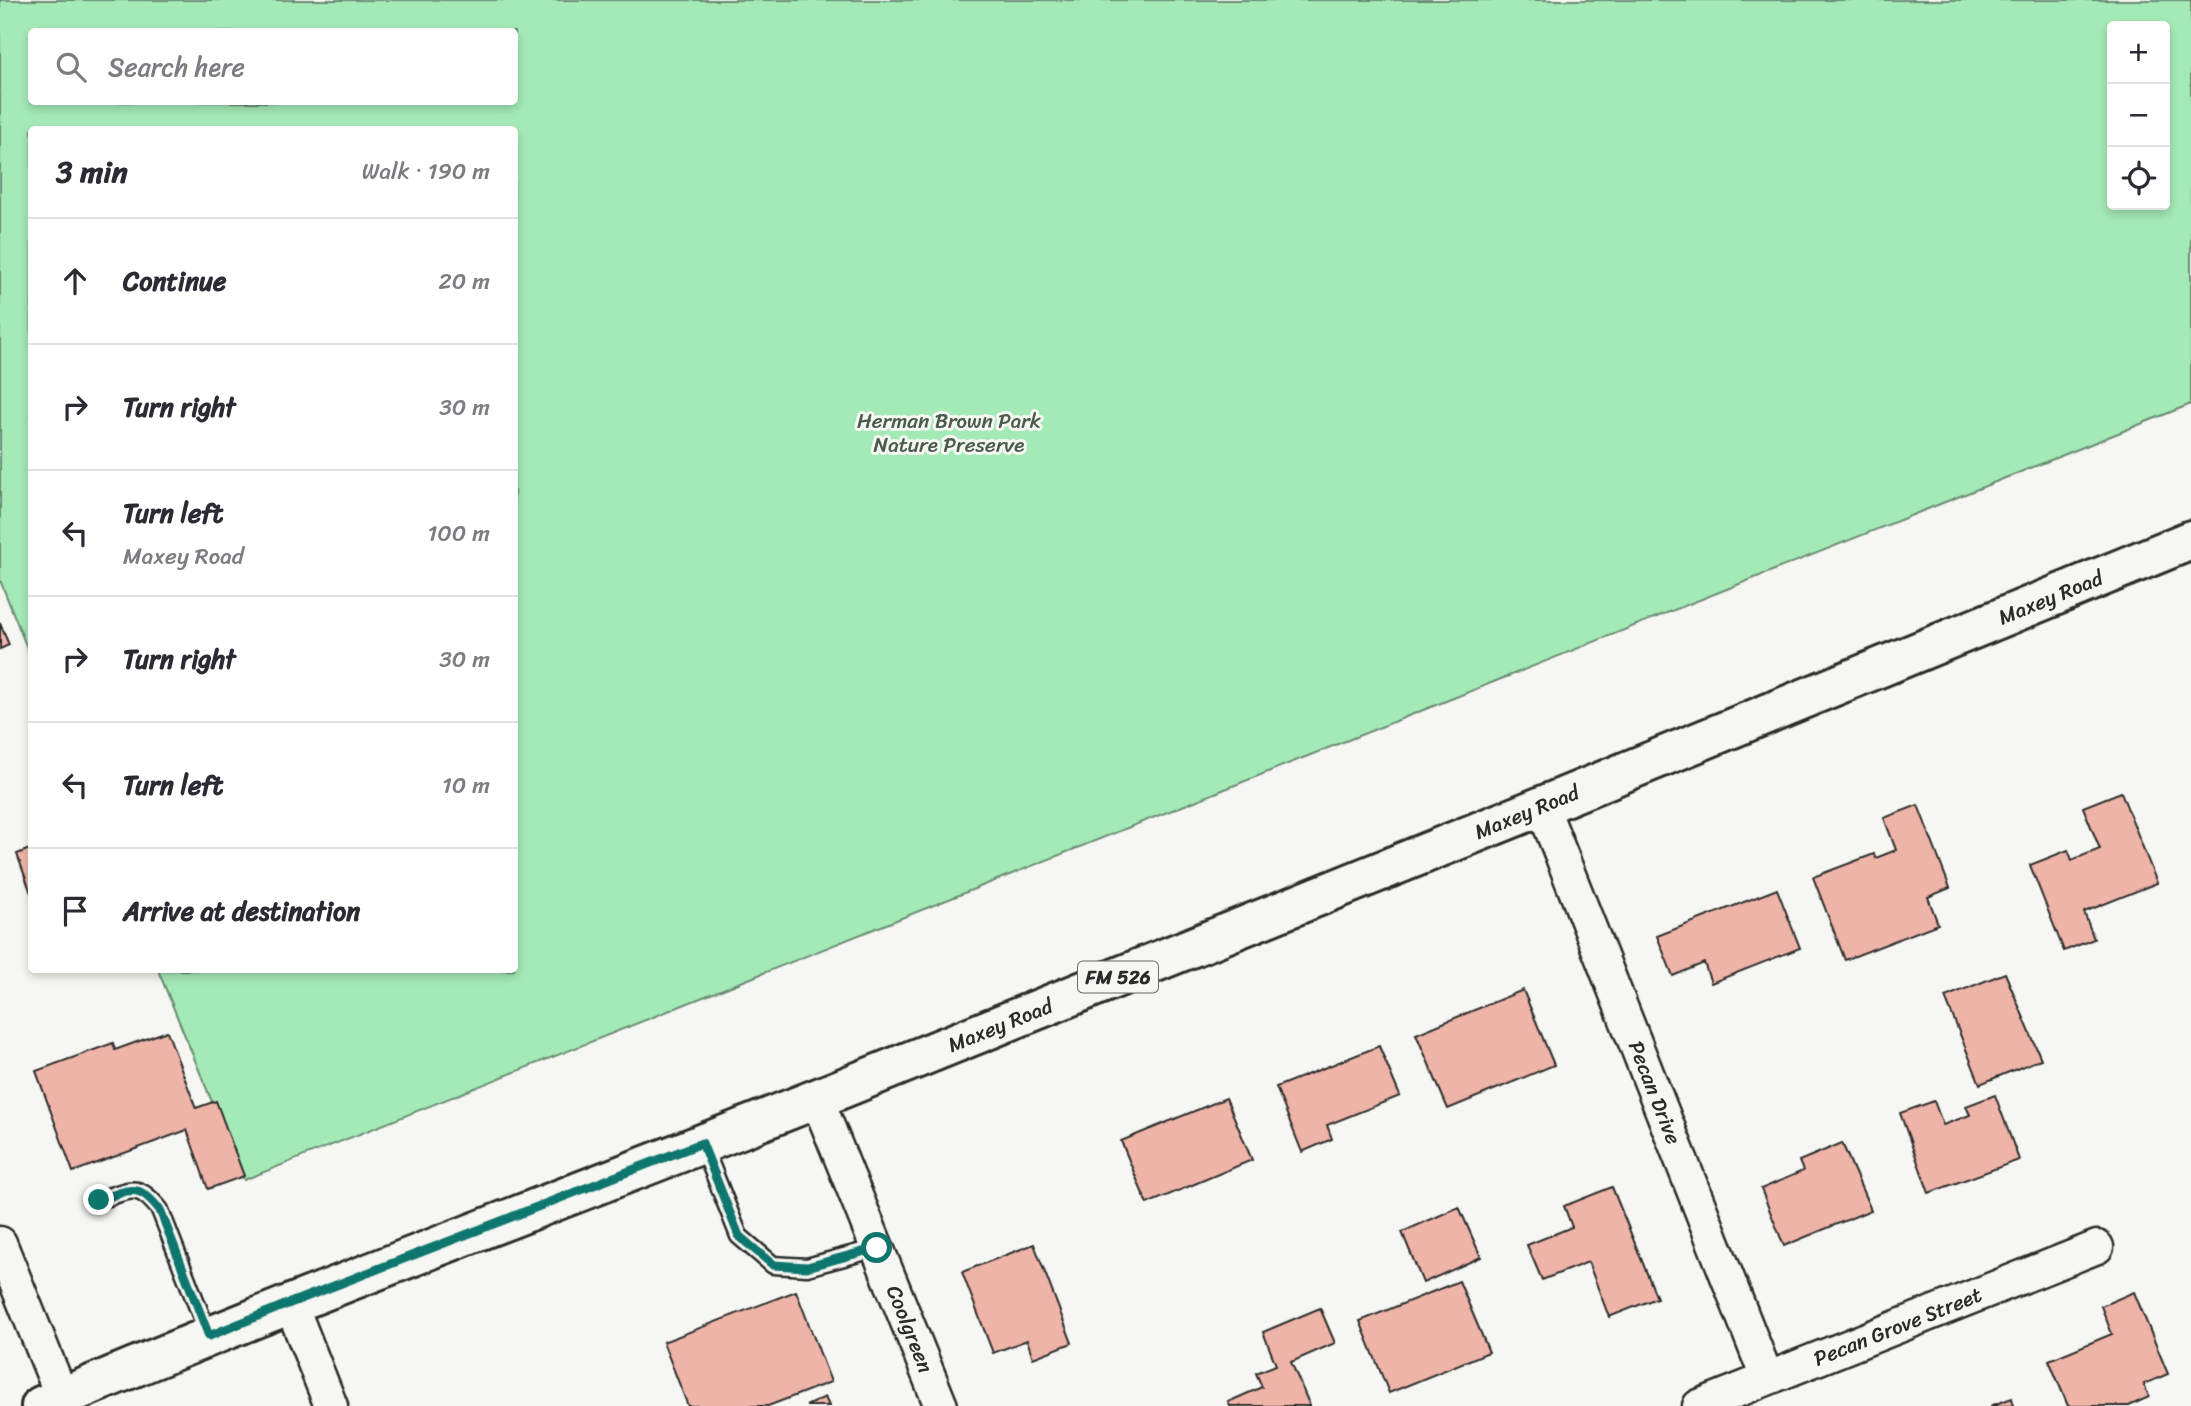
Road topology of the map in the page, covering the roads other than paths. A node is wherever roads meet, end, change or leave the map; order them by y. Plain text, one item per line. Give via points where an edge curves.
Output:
1 (2191, 540) edge
2 (1542, 806) junction
3 (817, 1099) junction
4 (702, 1143) junction
5 (99, 1200) dead end
6 (0, 1243) edge
7 (2097, 1247) dead end
8 (877, 1248) junction
9 (290, 1303) junction
10 (209, 1336) junction
11 (1767, 1378) junction
12 (51, 1402) edge
13 (331, 1406) edge
14 (941, 1406) edge
15 (1699, 1406) edge

1 - 2 main road, Maxey Road / FM 526
2 - 3 main road, Maxey Road / FM 526
2 - 11 street, Pecan Drive
3 - 4 main road, Maxey Road / FM 526
3 - 8 street, Coolgreen
4 - 8 lane via 739,1236 773,1265 807,1267
4 - 9 main road, Maxey Road / FM 526
5 - 10 lane via 134,1189 146,1193 160,1210
6 - 12 street
7 - 11 street, Pecan Grove Street
8 - 14 street, Coolgreen
9 - 10 main road, Maxey Road / FM 526
9 - 13 street
10 - 12 main road, Maxey Road / FM 526
11 - 15 street, Pecan Grove Street

